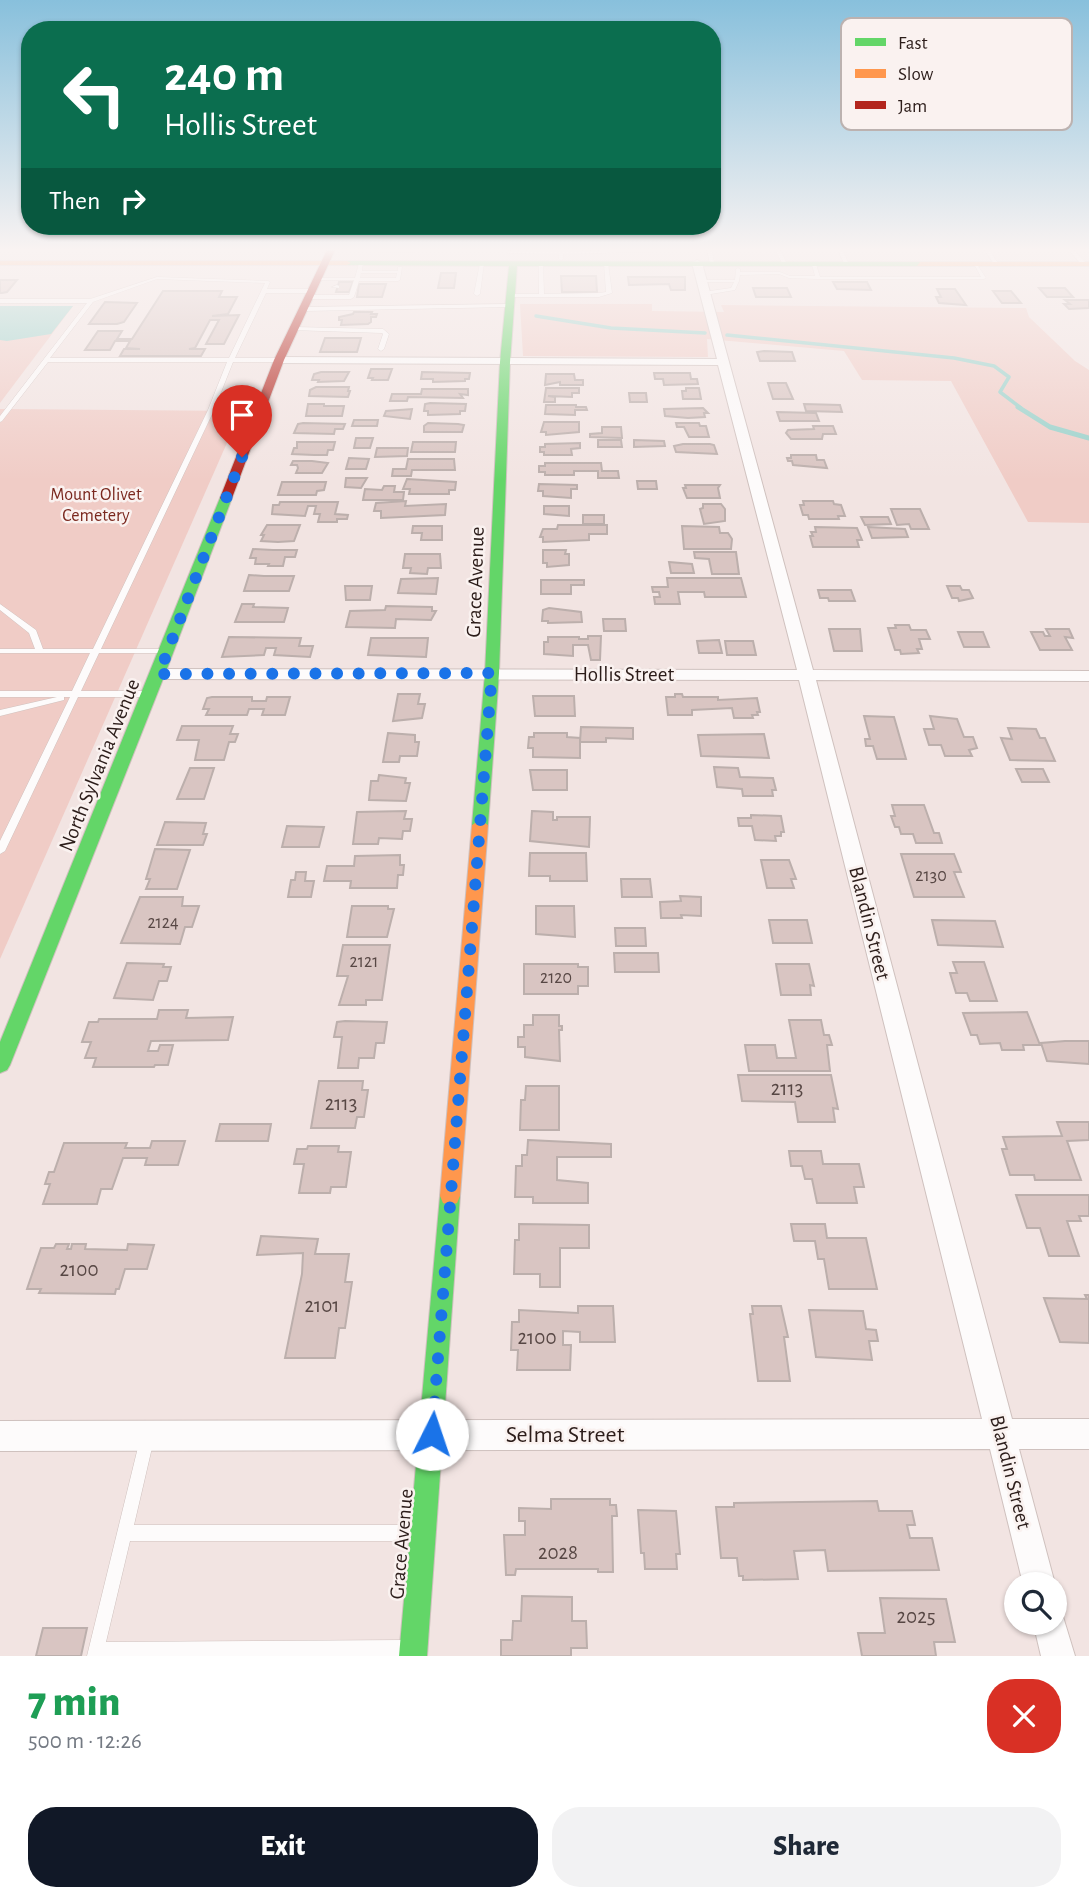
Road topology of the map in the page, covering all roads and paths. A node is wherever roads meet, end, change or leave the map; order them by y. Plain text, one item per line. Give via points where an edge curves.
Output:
1 (72, 325) edge
2 (247, 325) edge
3 (296, 325) edge
4 (508, 325) edge
5 (716, 325) edge
6 (294, 329) junction
7 (381, 349) dead end
8 (46, 360) junction
9 (230, 360) junction
10 (279, 360) junction
11 (505, 362) junction
12 (724, 362) junction
13 (0, 420) edge
14 (0, 606) edge
15 (0, 651) edge
16 (40, 651) junction
17 (95, 651) junction
18 (167, 651) junction
19 (492, 673) junction
20 (159, 674) junction
21 (806, 674) junction
22 (1089, 676) edge
23 (0, 694) edge
24 (74, 694) junction
25 (150, 694) junction
26 (0, 713) edge
27 (0, 851) edge
28 (0, 1065) edge
29 (432, 1434) junction
30 (1001, 1434) junction
31 (1089, 1434) edge
32 (148, 1435) junction
33 (0, 1436) edge
34 (124, 1532) junction
35 (423, 1532) junction
36 (1036, 1572) edge
37 (1052, 1635) edge
38 (414, 1652) edge
39 (95, 1653) edge
40 (1058, 1656) edge

1 - 8 lane
2 - 9 lane
3 - 6 main road, North Sylvania Avenue
4 - 11 main road, Grace Avenue
5 - 12 street, Blandin Street
6 - 7 lane via 383,331
6 - 10 main road, North Sylvania Avenue
8 - 9 lane
8 - 13 lane
9 - 10 lane
9 - 17 lane via 215,401
10 - 11 street
10 - 18 main road, North Sylvania Avenue
11 - 12 street
11 - 19 main road, Grace Avenue
12 - 21 street, Blandin Street
14 - 16 lane via 33,632
15 - 16 lane
16 - 17 lane
17 - 18 lane
17 - 24 lane
18 - 20 main road, North Sylvania Avenue
19 - 20 street, Hollis Street
19 - 21 street, Hollis Street
19 - 29 main road, Grace Avenue
20 - 25 main road, North Sylvania Avenue
21 - 22 street, Hollis Street
21 - 30 street, Blandin Street
23 - 24 lane
24 - 25 lane
24 - 26 lane
24 - 27 lane
25 - 28 main road, North Sylvania Avenue
29 - 30 street, Selma Street
29 - 32 street, Selma Street
29 - 35 main road, Grace Avenue
30 - 31 street, Selma Street
30 - 36 street, Blandin Street
32 - 33 street, Selma Street
32 - 34 lane
34 - 35 lane
34 - 39 lane
35 - 38 main road, Grace Avenue
37 - 40 street
38 - 39 lane

